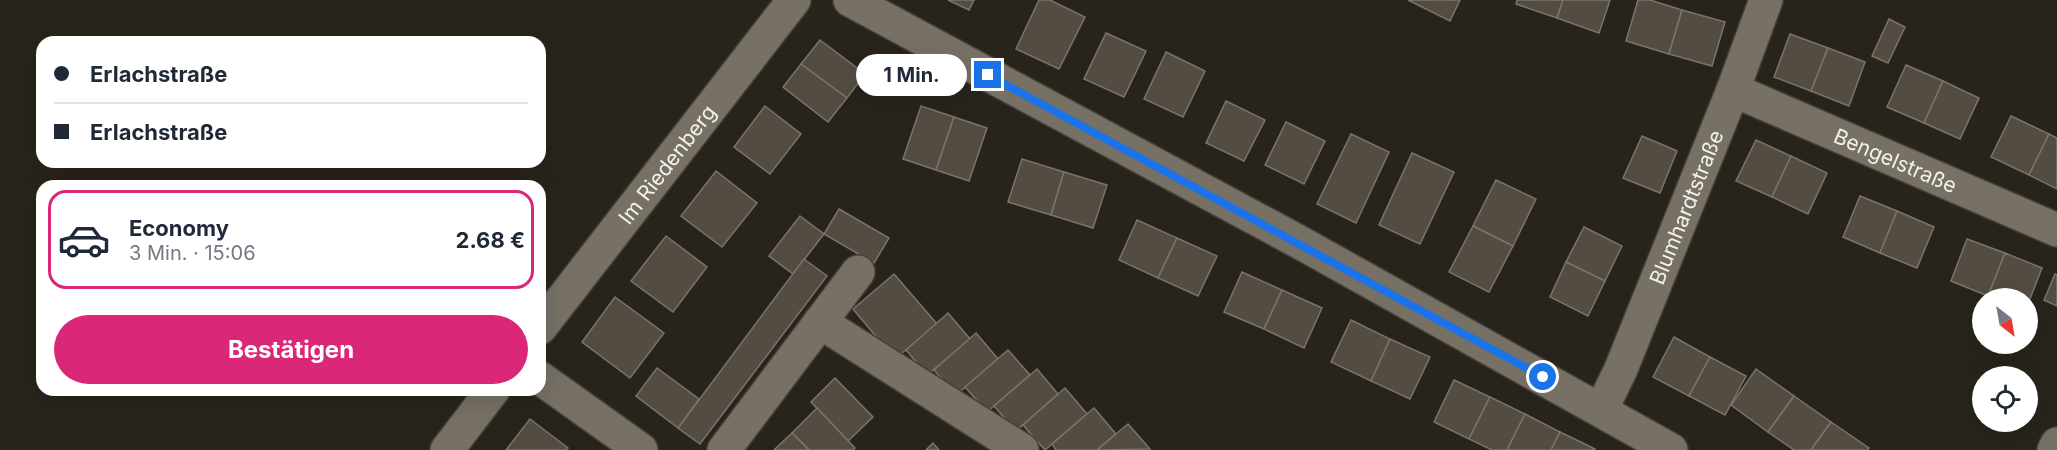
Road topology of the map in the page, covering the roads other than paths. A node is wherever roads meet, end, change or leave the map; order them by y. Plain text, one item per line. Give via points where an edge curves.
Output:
1 (794, 0) edge
2 (850, 0) edge
3 (1766, 0) edge
4 (1733, 90) junction
5 (2057, 230) edge
6 (858, 272) dead end
7 (546, 320) edge
8 (820, 322) junction
9 (546, 382) edge
10 (488, 396) edge
11 (1601, 410) junction
12 (2057, 444) edge
13 (447, 450) edge
14 (641, 450) edge
15 (724, 450) edge
16 (1022, 450) edge
17 (1671, 450) edge
18 (2054, 450) edge

1 - 7 street, Im Riedenberg
2 - 11 street
3 - 4 street, Blumhardtstraße
4 - 5 street, Bengelstraße
4 - 11 street, Blumhardtstraße
6 - 8 street
8 - 15 street
8 - 16 street
9 - 14 street
10 - 13 street
11 - 17 street
12 - 18 street

